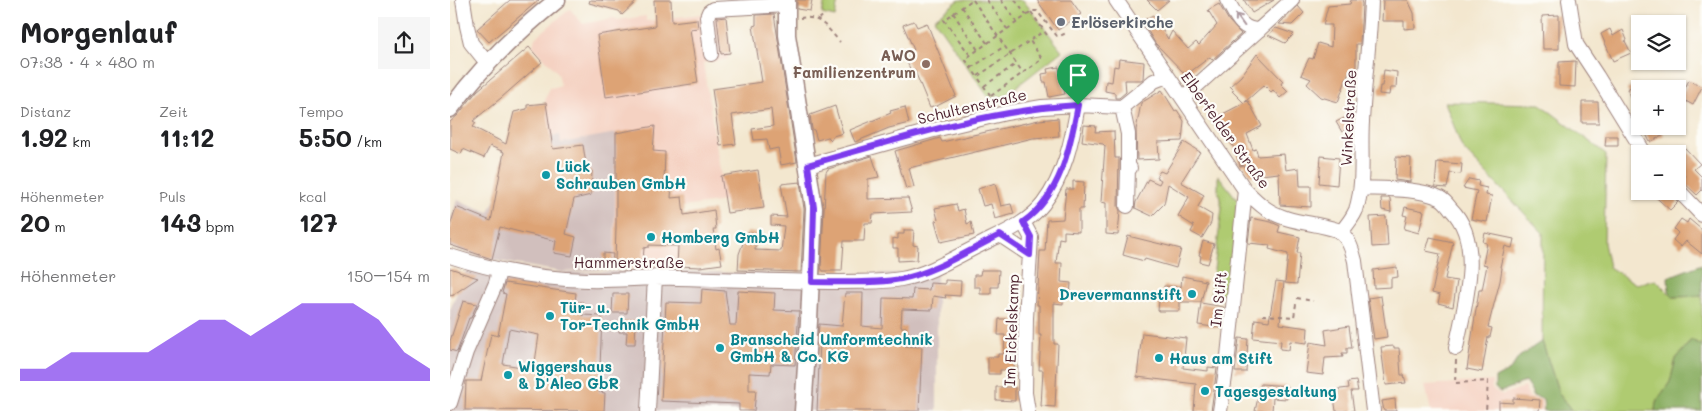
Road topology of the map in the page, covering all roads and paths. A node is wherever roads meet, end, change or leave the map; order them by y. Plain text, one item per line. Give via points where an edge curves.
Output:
1 (463, 0) edge
2 (557, 0) edge
3 (972, 0) edge
4 (987, 0) edge
5 (1002, 0) edge
6 (1015, 0) edge
7 (1116, 0) edge
8 (1227, 0) edge
9 (1292, 0) edge
10 (1371, 0) edge
11 (1569, 0) edge
12 (787, 2) edge
13 (962, 7) junction
14 (1031, 12) junction
15 (953, 14) junction
16 (824, 15) dead end
17 (1026, 15) junction
18 (819, 20) junction
19 (797, 22) dead end
20 (1017, 22) junction
21 (1007, 29) junction
22 (1044, 30) junction
23 (1259, 30) junction
24 (1068, 32) dead end
25 (998, 36) junction
26 (1049, 38) dead end
27 (1030, 41) junction
28 (840, 42) dead end
29 (987, 43) junction
30 (1005, 46) junction
31 (978, 50) junction
32 (711, 54) dead end
33 (1010, 54) junction
34 (970, 55) junction
35 (488, 64) junction
36 (1016, 64) junction
37 (971, 68) junction
38 (1023, 73) junction
39 (978, 76) junction
40 (1167, 76) junction
41 (984, 86) junction
42 (991, 96) junction
43 (1183, 98) junction
44 (995, 102) dead end
45 (1078, 105) junction
46 (1122, 107) junction
47 (450, 109) edge
48 (1640, 145) edge
49 (808, 165) junction
50 (1361, 188) junction
51 (1245, 190) junction
52 (1686, 198) edge
53 (1127, 206) dead end
54 (1702, 215) edge
55 (1023, 222) junction
56 (1346, 227) junction
57 (1000, 235) junction
58 (1030, 255) junction
59 (450, 256) edge
60 (499, 271) junction
61 (655, 277) junction
62 (812, 282) junction
63 (1297, 298) dead end
64 (1313, 301) dead end
65 (1296, 304) dead end
66 (1263, 315) dead end
67 (1456, 348) joint
68 (450, 403) edge
69 (648, 411) edge
70 (803, 411) edge
71 (1028, 411) edge
72 (1220, 411) edge
73 (1374, 411) edge
74 (1486, 411) edge

1 - 35 street via 472,43
2 - 35 main road
3 - 13 path
3 - 25 path
4 - 21 path
5 - 20 path
6 - 17 path
7 - 40 street, Elberfelder Straße
23 -> 8 street via 1243,26
9 - 23 street
10 - 50 street, Winkelstraße via 1362,122
11 - 48 street via 1576,44
12 - 32 street via 713,9 707,16
12 - 49 main road via 787,35
13 - 15 path
13 - 29 path
14 - 17 path
14 - 22 path
14 - 24 path via 1037,10 1057,36
15 - 31 path
15 - 34 path via 944,20
16 - 18 path
17 - 20 path
18 - 19 path via 807,17
18 - 28 path
20 - 21 path
21 - 25 path
22 - 26 path
22 - 27 path
23 - 43 street
25 - 29 path
25 - 30 path
27 - 33 path
27 - 38 path via 1042,59
29 - 31 path
30 - 33 path
30 - 37 path
31 - 34 path
33 - 36 path
33 - 39 path
34 - 37 path via 965,59
35 - 47 main road
36 - 38 path
36 - 41 path
37 - 39 path
38 - 42 path
39 - 41 path
40 - 43 street, Elberfelder Straße
40 - 46 street via 1154,81
41 - 42 path
42 - 44 path
43 - 51 street, Elberfelder Straße
45 - 46 street, Schultenstraße
45 - 49 street, Schultenstraße via 1006,113
45 - 55 street via 1062,170 1043,205
46 - 53 street via 1128,134
49 - 62 main road via 814,208
50 - 56 street, Winkelstraße via 1356,210
50 - 67 street via 1425,194 1442,199 1459,217 1470,244 1470,272
51 - 56 street, Elberfelder Straße via 1259,204 1289,219 1332,228
51 - 72 street, Im Stift
52 - 54 street
55 - 57 street
55 - 58 street, Im Eickelskamp via 1031,237
56 - 73 street via 1353,253
57 - 58 street
57 - 62 street via 925,272 902,279
58 - 71 street, Im Eickelskamp via 1025,393
59 - 60 street, Hammerstraße
60 - 61 street, Hammerstraße via 552,279
60 - 68 street via 466,352
61 - 62 street, Hammerstraße
61 - 69 street
62 - 70 main road
63 - 64 path
65 - 66 path via 1294,317
67 - 74 path via 1455,383 1488,381

